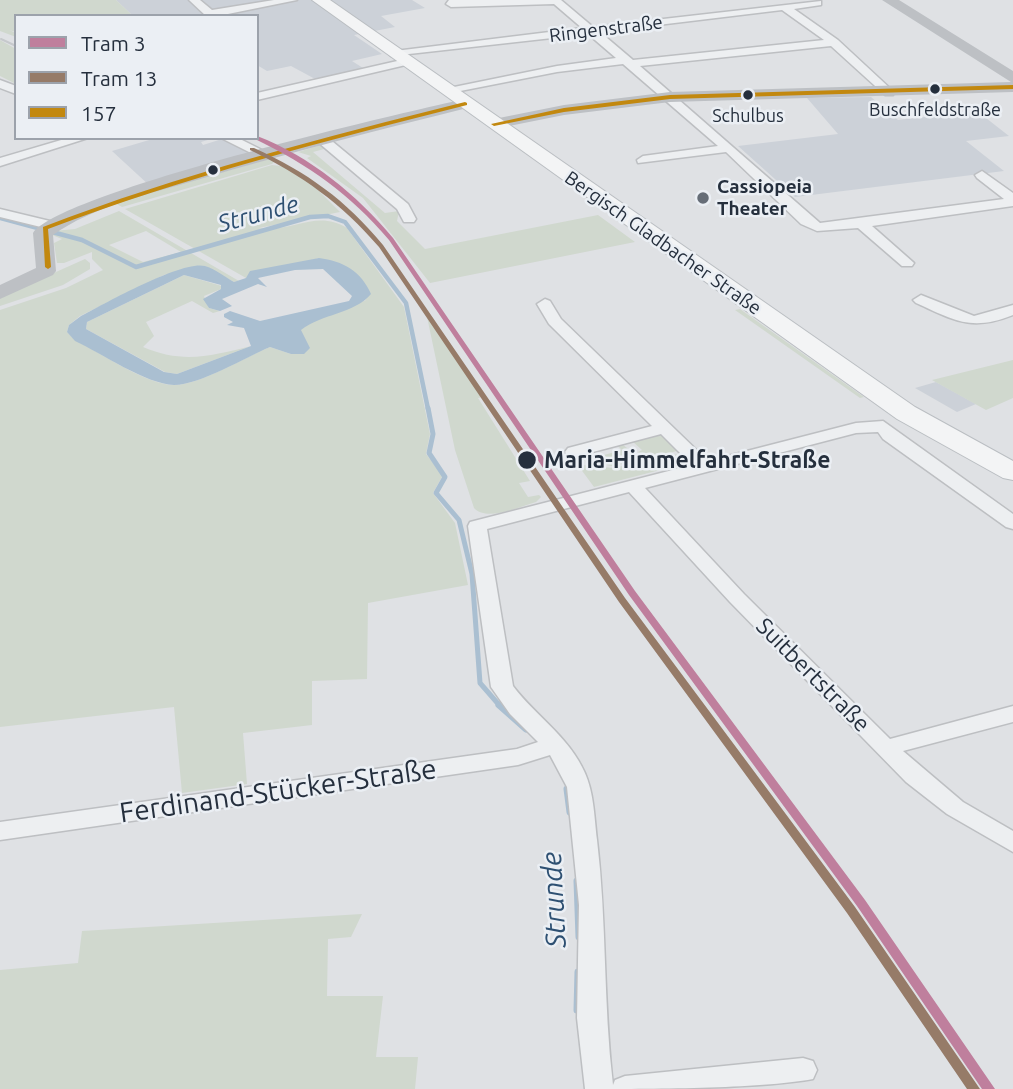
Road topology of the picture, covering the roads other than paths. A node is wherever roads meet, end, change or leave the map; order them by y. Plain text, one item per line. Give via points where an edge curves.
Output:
1 (194, 0) edge
2 (292, 0) edge
3 (321, 0) edge
4 (454, 0) edge
5 (889, 0) edge
6 (555, 1) edge
7 (817, 3) dead end
8 (784, 7) junction
9 (211, 14) edge
10 (217, 14) edge
11 (593, 30) junction
12 (834, 42) junction
13 (791, 46) junction
14 (848, 54) junction
15 (400, 58) junction
16 (629, 62) junction
17 (1013, 78) edge
18 (1013, 87) edge
19 (449, 92) junction
20 (889, 93) junction
21 (259, 96) edge
22 (670, 97) junction
23 (465, 104) junction
24 (495, 124) junction
25 (323, 139) junction
26 (75, 140) edge
27 (232, 140) edge
28 (729, 148) junction
29 (267, 155) junction
30 (643, 160) dead end
31 (0, 162) edge
32 (982, 175) dead end
33 (1013, 201) edge
34 (0, 213) edge
35 (409, 219) dead end
36 (861, 223) junction
37 (46, 228) junction
38 (907, 263) dead end
39 (0, 293) edge
40 (921, 300) dead end
41 (545, 304) dead end
42 (1013, 310) edge
43 (906, 413) junction
44 (883, 426) junction
45 (665, 428) junction
46 (574, 452) dead end
47 (704, 467) junction
48 (1013, 472) edge
49 (632, 485) junction
50 (1013, 523) edge
51 (1013, 714) edge
52 (555, 745) junction
53 (885, 748) junction
54 (0, 831) edge
55 (1013, 843) edge
56 (803, 1070) dead end
57 (599, 1089) edge
58 (625, 1089) edge

1 - 9 street
2 - 10 street
3 - 15 main road, Bergisch Gladbacher Straße
4 - 6 street via 451,4
5 - 17 street
6 - 11 street
7 - 8 street, Ringenstraße
8 - 11 street, Ringenstraße
8 - 12 street
11 - 15 street, Ringenstraße
11 - 16 street
12 - 13 street
12 - 14 street
13 - 14 street via 806,57
13 - 16 street
14 - 20 street
15 - 19 main road, Bergisch Gladbacher Straße
15 - 21 street, Ringenstraße
16 - 19 street via 557,69
16 - 22 street
18 - 20 street
19 - 23 main road, Bergisch Gladbacher Straße
20 - 22 street
22 - 24 street
22 - 28 street
23 - 24 main road, Bergisch Gladbacher Straße
23 - 25 street
24 - 43 main road, Bergisch Gladbacher Straße
25 - 29 street
25 - 35 street via 403,207
26 - 31 street
27 - 29 street
28 - 30 street
28 - 36 street via 810,224
29 - 37 street via 115,199
32 - 33 street
33 - 36 street
34 - 37 street
36 - 38 street
37 - 39 street via 48,267 34,279
40 - 42 street via 958,318 984,323
41 - 45 street via 554,321
43 - 44 street
43 - 48 main road, Bergisch Gladbacher Straße
44 - 47 street via 856,428
44 - 50 street via 889,435
45 - 46 street
45 - 47 street
47 - 49 street
49 - 52 street via 477,526 502,687
49 - 53 street, Suitbertstraße
51 - 53 street
52 - 54 street, Ferdinand-Stücker-Straße via 518,757
52 - 57 street via 575,777 583,813 592,905 591,1018
53 - 55 street, Suitbertstraße via 933,792
56 - 58 street

